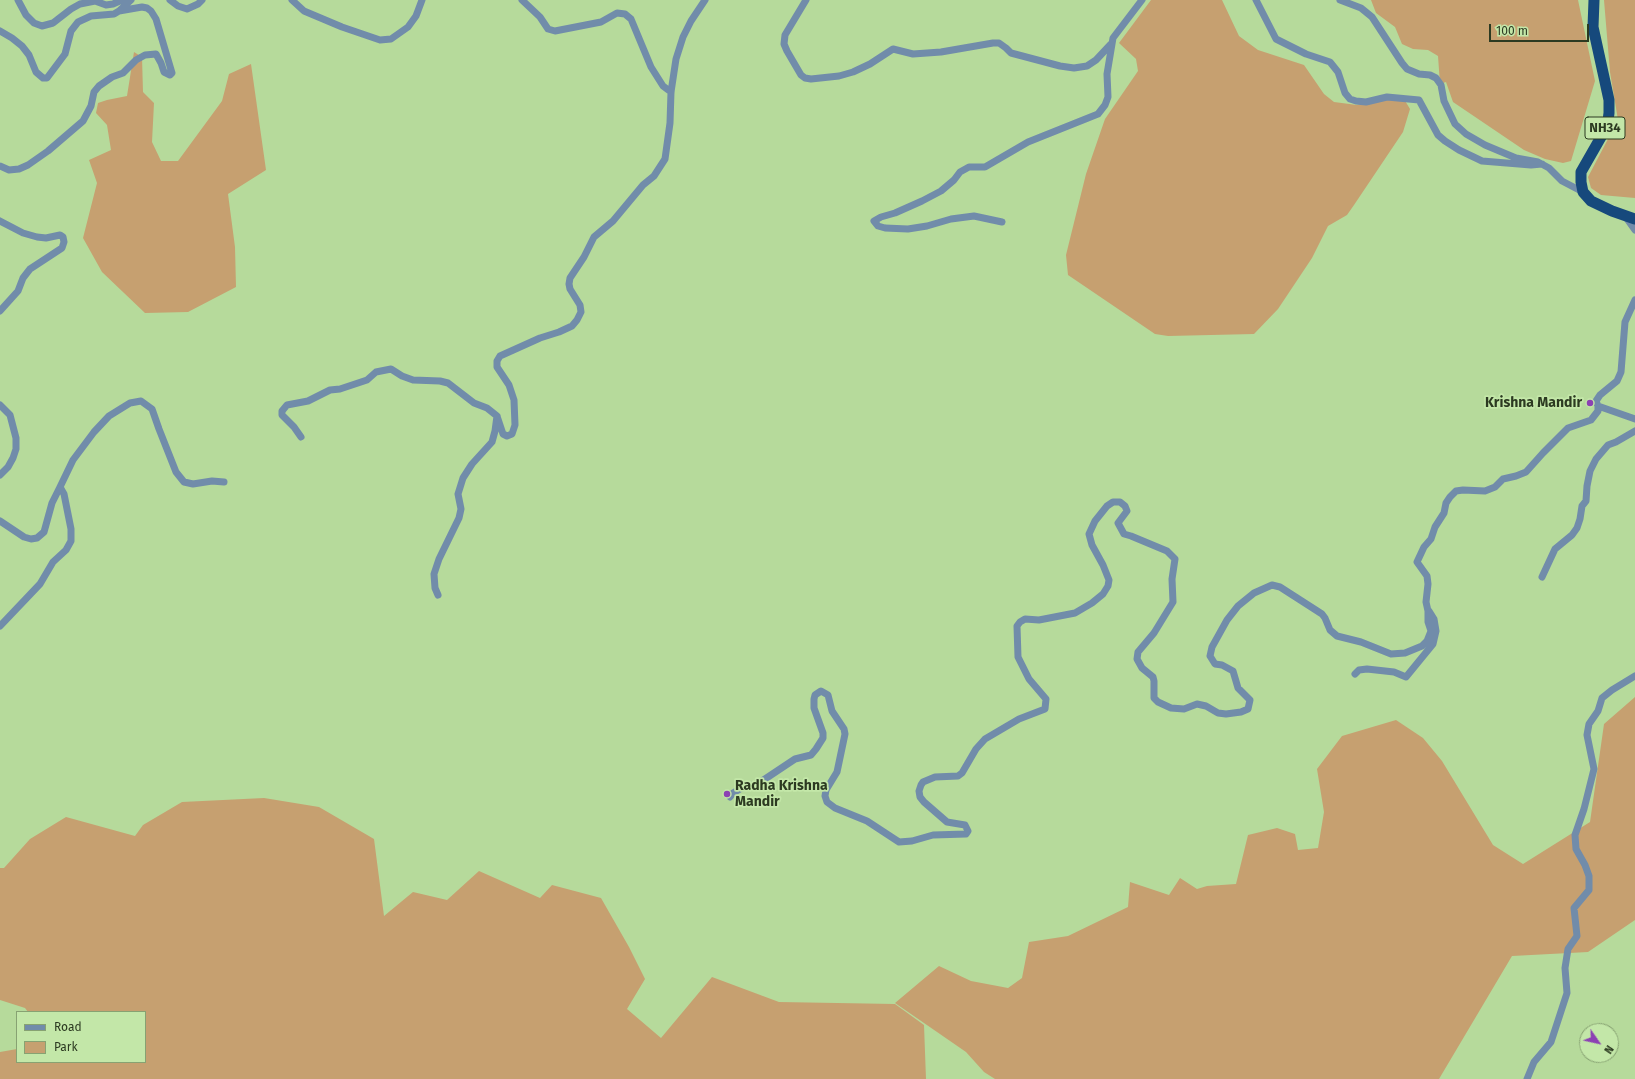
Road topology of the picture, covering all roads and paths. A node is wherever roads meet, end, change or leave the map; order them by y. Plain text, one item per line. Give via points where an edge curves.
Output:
1 (18, 0) edge
2 (122, 0) edge
3 (131, 0) edge
4 (170, 0) edge
5 (202, 0) edge
6 (292, 0) edge
7 (422, 0) edge
8 (522, 0) edge
9 (705, 0) edge
10 (806, 0) edge
11 (1142, 0) edge
12 (1256, 0) edge
13 (1340, 0) edge
14 (1594, 0) edge
15 (119, 11) junction
16 (0, 31) edge
17 (1111, 44) junction
18 (671, 92) junction
19 (1542, 164) junction
20 (0, 166) edge
21 (1583, 192) junction
22 (1623, 215) junction
23 (1635, 219) edge
24 (0, 221) edge
25 (1002, 222) dead end
26 (1635, 230) edge
27 (1635, 300) edge
28 (0, 311) edge
29 (0, 405) edge
30 (1598, 406) junction
31 (497, 416) junction
32 (1635, 419) edge
33 (1635, 431) edge
34 (301, 437) dead end
35 (0, 475) edge
36 (224, 482) dead end
37 (60, 487) junction
38 (0, 521) edge
39 (1542, 577) dead end
40 (438, 595) dead end
41 (1428, 611) junction
42 (0, 626) edge
43 (1355, 674) dead end
44 (1635, 676) edge
45 (730, 797) dead end
46 (1527, 1079) edge

1 - 2 street via 34,23 42,26 53,23 80,4 95,1 106,5
3 - 15 street
4 - 5 street via 187,9
6 - 7 street via 304,11 380,40 391,39 408,27 416,16
8 - 18 street via 540,17 548,29 555,31 601,22 617,13 625,14 630,19 655,73 663,86
9 - 18 street via 683,37 676,59
10 - 17 street via 785,35 784,44 801,75 811,80 853,72 893,49 913,54 992,43 999,44 1011,53 1074,68 1087,66
11 - 17 street via 1118,30
12 - 19 street via 1276,39 1300,52 1330,62 1338,72 1345,93 1350,99 1366,102 1387,97 1419,100 1438,135 1459,150 1482,161
13 - 19 street via 1361,8 1372,17 1407,69 1436,78 1455,124 1466,134 1516,158
14 - 21 highway, NH34 via 1593,27 1609,100 1609,113 1601,137 1581,172
15 - 16 street via 114,14 91,16 78,22 71,31 64,54 47,78 36,72 22,46
15 - 20 street via 142,7 151,11 156,19 172,73 170,75 164,72 156,54 145,55 123,72 104,81 94,92 91,106 83,121 48,151 19,169 9,170
17 - 25 street via 1107,74 1108,97 1098,114 1028,142 985,167 969,167 941,190 922,201 874,221 878,226 886,228 908,229 974,216
18 - 31 street via 670,124 663,163 613,221 594,237 570,278 570,289 580,305 581,312 572,326 500,356 497,367 509,385 514,400 512,434 503,434
19 - 21 street via 1562,181
21 - 22 highway via 1591,201
22 - 23 highway
22 - 26 street
24 - 28 street via 36,237 60,235 64,242 62,248 30,269 18,290
27 - 30 street via 1625,322 1621,372 1617,381 1597,398
29 - 35 street via 10,415 16,438 16,449 8,467
30 - 32 street
30 - 41 street via 1598,411 1591,420 1568,428 1526,472 1503,479 1495,487 1485,491 1456,491 1450,497 1431,539 1417,562 1427,576
31 - 34 street via 487,408 474,403 448,383 413,380 391,369 376,372 367,380 330,390 308,401 287,405 282,411 282,416
31 - 40 street via 492,442 463,478 458,494 461,509 459,518 434,574
33 - 39 street via 1608,445 1596,459 1590,471 1586,500 1577,528 1555,549 1548,559
36 - 37 street via 184,482 176,472 152,409 141,401 130,403 99,426 73,460
37 - 38 street via 52,503 44,532 37,538 24,537
37 - 42 street via 64,494 72,541 53,562 40,584
41 - 43 street via 1434,620 1436,631 1433,644 1406,677 1394,672 1366,669
41 - 45 street via 1431,631 1427,641 1422,646 1404,653 1391,654 1337,636 1330,630 1322,614 1280,587 1272,585 1254,593 1238,606 1227,620 1210,656 1215,664 1233,671 1238,688 1250,700 1248,709 1226,714 1197,704 1184,709 1171,708 1154,698 1153,677 1142,668 1137,659 1138,652 1154,633 1173,602 1172,579 1175,559 1167,551 1124,534 1118,523 1127,511 1120,502 1113,502 1106,506 1089,534 1109,580 1103,594 1075,613 1025,620 1017,626 1018,657 1029,679 1046,699 1045,709 1019,719 985,739 958,776 935,777 921,785 920,797 924,802 947,822 965,825 968,831 966,834 933,835 900,842 867,820 835,808 827,802 826,790 838,770 845,734 832,711 828,695 821,691 815,695 814,708 823,738 811,755 795,759 759,783 740,789
44 - 46 street via 1602,698 1598,711 1588,724 1587,735 1594,769 1575,835 1576,849 1589,876 1590,890 1574,908 1577,936 1568,949 1564,968 1567,993 1551,1042 1534,1062

